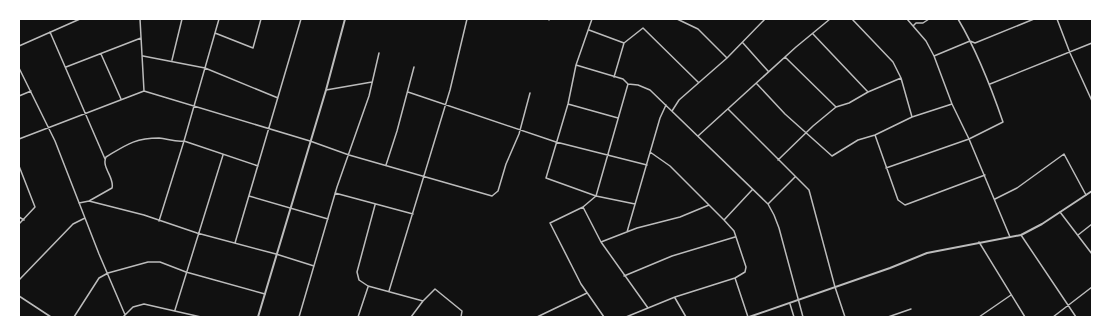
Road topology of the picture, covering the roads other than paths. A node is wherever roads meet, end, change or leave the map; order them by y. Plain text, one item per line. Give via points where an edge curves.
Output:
1 (80, 19) edge
2 (140, 19) edge
3 (182, 19) edge
4 (219, 19) edge
5 (261, 19) edge
6 (301, 19) edge
7 (345, 19) edge
8 (467, 19) edge
9 (592, 19) edge
10 (678, 19) edge
11 (766, 19) edge
12 (830, 19) edge
13 (852, 19) edge
14 (908, 19) edge
15 (929, 19) edge
16 (958, 19) edge
17 (1034, 19) edge
18 (1057, 19) edge
19 (913, 26) junction
20 (589, 30) junction
21 (50, 32) junction
22 (215, 33) junction
23 (813, 34) junction
24 (141, 38) junction
25 (970, 41) junction
26 (1092, 42) edge
27 (624, 43) junction
28 (743, 43) junction
29 (19, 46) edge
30 (380, 53) dead end
31 (1070, 53) junction
32 (101, 54) junction
33 (143, 56) junction
34 (934, 56) junction
35 (785, 57) junction
36 (727, 58) junction
37 (172, 60) junction
38 (576, 65) junction
39 (66, 67) junction
40 (414, 67) dead end
41 (19, 68) edge
42 (205, 68) junction
43 (769, 71) junction
44 (614, 78) junction
45 (902, 78) junction
46 (372, 82) junction
47 (698, 82) junction
48 (628, 84) junction
49 (757, 84) junction
50 (990, 84) junction
51 (326, 90) junction
52 (31, 91) junction
53 (144, 91) junction
54 (408, 92) junction
55 (868, 92) junction
56 (530, 93) dead end
57 (19, 96) edge
58 (278, 98) junction
59 (121, 99) junction
60 (1092, 101) edge
61 (445, 104) junction
62 (568, 104) junction
63 (666, 104) junction
64 (952, 104) junction
65 (194, 105) junction
66 (836, 107) junction
67 (728, 109) junction
68 (672, 112) junction
69 (85, 114) junction
70 (912, 116) junction
71 (619, 118) junction
72 (48, 127) junction
73 (521, 129) junction
74 (269, 130) junction
75 (806, 133) junction
76 (875, 135) junction
77 (698, 136) junction
78 (19, 138) edge
79 (969, 139) junction
80 (184, 141) junction
81 (310, 141) junction
82 (556, 142) junction
83 (650, 152) junction
84 (223, 155) junction
85 (349, 156) junction
86 (607, 156) junction
87 (105, 159) junction
88 (778, 160) junction
89 (386, 165) junction
90 (647, 165) junction
91 (19, 166) edge
92 (258, 166) junction
93 (886, 168) junction
94 (985, 175) junction
95 (423, 176) junction
96 (795, 176) junction
97 (752, 190) junction
98 (1092, 191) edge
99 (335, 194) junction
100 (1086, 195) junction
101 (249, 196) junction
102 (596, 196) junction
103 (994, 199) junction
104 (88, 201) junction
105 (79, 203) junction
106 (635, 204) junction
107 (768, 204) junction
108 (375, 205) junction
109 (709, 205) junction
110 (583, 207) junction
111 (292, 208) junction
112 (1060, 212) junction
113 (413, 214) junction
114 (19, 217) edge
115 (85, 218) junction
116 (328, 219) junction
117 (24, 220) junction
118 (724, 220) junction
119 (159, 222) junction
120 (19, 224) edge
121 (1092, 224) edge
122 (627, 232) junction
123 (198, 233) junction
124 (1021, 235) junction
125 (1078, 235) junction
126 (736, 237) junction
127 (1010, 237) junction
128 (601, 242) junction
129 (979, 242) junction
130 (235, 244) junction
131 (276, 254) junction
132 (1092, 254) edge
133 (314, 266) junction
134 (186, 272) junction
135 (108, 273) junction
136 (624, 276) junction
137 (735, 278) junction
138 (19, 280) edge
139 (368, 286) junction
140 (835, 287) junction
141 (1092, 287) edge
142 (389, 291) junction
143 (587, 293) junction
144 (265, 294) junction
145 (1011, 295) junction
146 (19, 296) edge
147 (675, 297) junction
148 (423, 301) junction
149 (798, 301) junction
150 (790, 304) junction
151 (1066, 306) junction
152 (648, 308) junction
153 (911, 308) dead end
154 (175, 310) junction
155 (125, 314) junction
156 (51, 317) edge
157 (74, 317) edge
158 (123, 317) edge
159 (126, 317) edge
160 (201, 317) edge
161 (258, 317) edge
162 (299, 317) edge
163 (358, 317) edge
164 (411, 317) edge
165 (460, 317) edge
166 (537, 317) edge
167 (604, 317) edge
168 (626, 317) edge
169 (686, 317) edge
170 (748, 317) edge
171 (794, 317) edge
172 (803, 317) edge
173 (845, 317) edge
174 (888, 317) edge
175 (979, 317) edge
176 (1025, 317) edge
177 (1053, 317) edge
178 (1076, 317) edge

1 - 21 street
2 - 24 street
3 - 37 street
4 - 22 street
5 - 22 street via 253,48
6 - 58 street
7 - 51 street
8 - 61 street
9 - 20 street
10 - 36 street via 698,29
11 - 28 street
12 - 23 street
13 - 45 street via 893,62
14 - 19 street
15 - 19 street
16 - 25 street
17 - 25 street via 975,43
18 - 31 street
19 - 34 street via 926,41
20 - 27 street
20 - 38 street
21 - 29 street
21 - 39 street
22 - 42 street
23 - 35 street
23 - 55 street
24 - 32 street
24 - 33 street
25 - 34 street
25 - 50 street
26 - 31 street
27 - 44 street
27 - 47 street via 643,28
28 - 36 street
28 - 43 street
30 - 46 street
31 - 50 street
31 - 60 street
32 - 39 street
32 - 59 street
33 - 37 street
33 - 53 street
34 - 64 street
35 - 43 street
35 - 66 street
36 - 47 street
37 - 42 street
38 - 44 street
38 - 62 street
39 - 69 street
40 - 54 street
41 - 52 street
42 - 58 street
42 - 65 street
43 - 49 street
44 - 48 street via 623,78
45 - 55 street
45 - 70 street
46 - 51 street
46 - 85 street
47 - 68 street via 679,100
48 - 63 street via 650,90
48 - 71 street
49 - 67 street
49 - 75 street
50 - 79 street via 1003,122
51 - 81 street
52 - 57 street
52 - 72 street
53 - 59 street
53 - 65 street
54 - 61 street
54 - 89 street
55 - 66 street
56 - 73 street
58 - 74 street
59 - 69 street
61 - 73 street
61 - 95 street
62 - 71 street
62 - 82 street
63 - 68 street
63 - 83 street
64 - 70 street
64 - 79 street
65 - 74 street
65 - 80 street
66 - 75 street
67 - 77 street
67 - 88 street
68 - 77 street
69 - 72 street
69 - 87 street
70 - 76 street
71 - 86 street
72 - 78 street
72 - 105 street
73 - 82 street
73 - 95 street via 498,191 492,196
74 - 81 street
74 - 92 street
75 - 76 street via 832,156 858,140
75 - 88 street
76 - 93 street
77 - 97 street
79 - 93 street
79 - 94 street
80 - 84 street
80 - 87 street via 175,142 159,138 134,140
80 - 119 street
81 - 85 street
81 - 111 street
82 - 86 street
82 - 102 street via 546,178
83 - 90 street
83 - 109 street via 670,166
84 - 92 street
84 - 123 street
85 - 89 street
85 - 99 street
86 - 90 street
86 - 102 street
87 - 104 street via 112,188
88 - 96 street
89 - 95 street
90 - 106 street
91 - 117 street via 34,207
92 - 101 street
93 - 94 street via 898,200 905,205
94 - 103 street
95 - 113 street
96 - 107 street
96 - 140 street via 809,190 812,198
97 - 107 street
97 - 118 street
98 - 100 street
99 - 108 street
99 - 116 street
100 - 103 street via 1064,154 1016,188
100 - 112 street
101 - 111 street
101 - 130 street
102 - 106 street
102 - 110 street
103 - 127 street
104 - 105 street
104 - 119 street via 144,215
105 - 115 street
106 - 122 street
107 - 149 street via 779,228
108 - 113 street
108 - 139 street via 357,272 360,282
109 - 118 street
109 - 122 street via 680,217
110 - 128 street
110 - 143 street via 550,221 550,224
111 - 116 street
111 - 131 street
112 - 124 street
112 - 125 street
113 - 142 street
114 - 117 street
115 - 135 street
115 - 138 street via 73,224
116 - 133 street
117 - 120 street
118 - 126 street
119 - 123 street
121 - 125 street
122 - 128 street
123 - 130 street
123 - 134 street
124 - 127 street
124 - 151 street
125 - 132 street
126 - 136 street via 672,256
126 - 137 street via 746,267 745,272
127 - 129 street
128 - 136 street
129 - 140 street via 927,254
129 - 145 street
130 - 131 street
131 - 133 street
131 - 144 street
133 - 162 street
134 - 135 street via 160,262 153,262
134 - 144 street
134 - 154 street
135 - 155 street
135 - 157 street via 97,280
136 - 152 street
137 - 147 street
137 - 170 street
139 - 142 street
139 - 163 street
140 - 149 street
140 - 173 street
141 - 151 street
142 - 148 street
143 - 166 street
143 - 167 street
144 - 161 street
145 - 175 street
145 - 176 street
146 - 156 street
147 - 152 street
147 - 169 street
148 - 164 street
148 - 165 street via 435,289 462,311
149 - 150 street
149 - 172 street
150 - 170 street
150 - 171 street
151 - 177 street
151 - 178 street
152 - 168 street
153 - 174 street
154 - 155 street via 144,304 133,307
154 - 160 street
155 - 158 street
155 - 159 street

